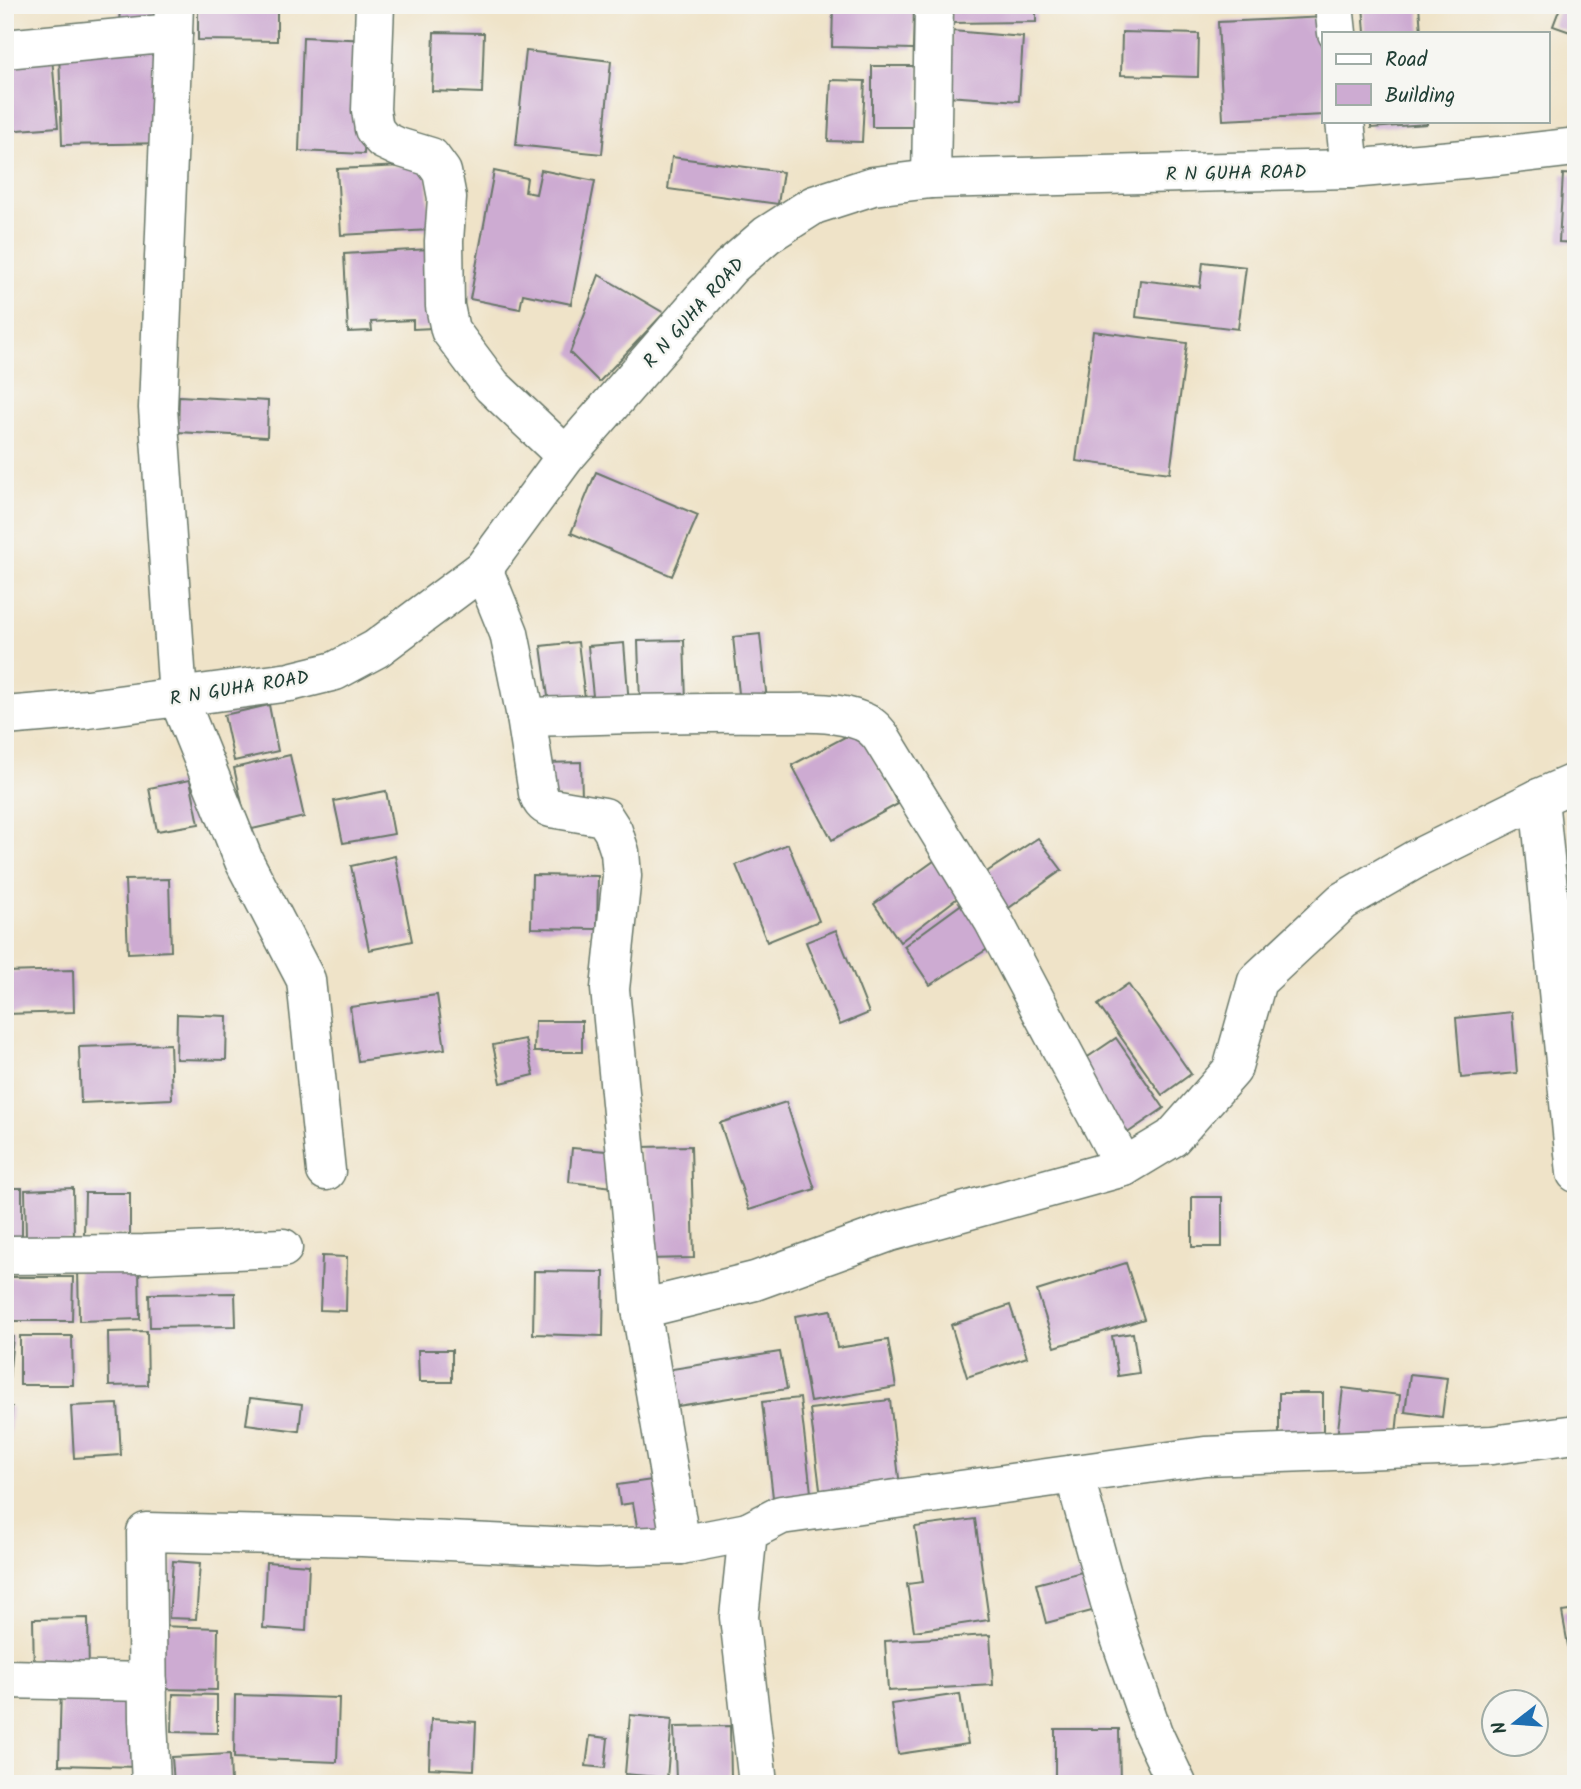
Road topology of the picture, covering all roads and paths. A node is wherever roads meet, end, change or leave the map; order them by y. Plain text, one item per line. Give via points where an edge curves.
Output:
1 (375, 5) edge
2 (934, 5) edge
3 (1334, 5) edge
4 (174, 19) edge
5 (1337, 32) edge
6 (5, 49) edge
7 (1345, 122) edge
8 (1576, 147) edge
9 (1350, 169) junction
10 (931, 179) junction
11 (566, 457) junction
12 (483, 569) junction
13 (178, 697) junction
14 (5, 716) edge
15 (526, 717) junction
16 (1576, 782) edge
17 (1539, 798) junction
18 (1124, 1167) junction
19 (326, 1171) dead end
20 (1576, 1173) edge
21 (283, 1248) dead end
22 (5, 1255) edge
23 (641, 1309) junction
24 (1576, 1434) edge
25 (1074, 1474) junction
26 (748, 1532) junction
27 (681, 1545) junction
28 (5, 1679) edge
29 (148, 1682) junction
30 (152, 1784) edge
31 (758, 1784) edge
32 (1177, 1784) edge

1 - 11 street via 374,130 383,140 431,157 442,172 447,198 445,306 450,330 492,386
2 - 10 street
3 - 5 street
4 - 6 street
4 - 13 street via 158,408
7 - 9 street
8 - 9 street, R N GUHA ROAD
9 - 10 street, R N GUHA ROAD
10 - 11 street, R N GUHA ROAD via 873,186 814,205 767,235 730,267
11 - 12 street, R N GUHA ROAD
12 - 13 street, R N GUHA ROAD via 376,649 335,671 290,682
12 - 15 street via 509,633
13 - 14 street, R N GUHA ROAD
13 - 19 street via 244,861 306,980
15 - 18 street via 814,713 847,717 874,727 993,920
15 - 23 street via 542,802 551,808 604,817 620,852 622,876 610,989
16 - 17 street
17 - 18 street via 1343,901 1258,981 1232,1070 1172,1138
17 - 20 street
18 - 23 street via 890,1232 755,1281
21 - 22 street
23 - 27 street
24 - 25 street via 1492,1445 1205,1456
25 - 26 street via 781,1515
25 - 32 street via 1119,1635 1153,1733
26 - 27 street
26 - 31 street via 739,1617
27 - 29 street via 596,1548 146,1532
28 - 29 street
29 - 30 street

